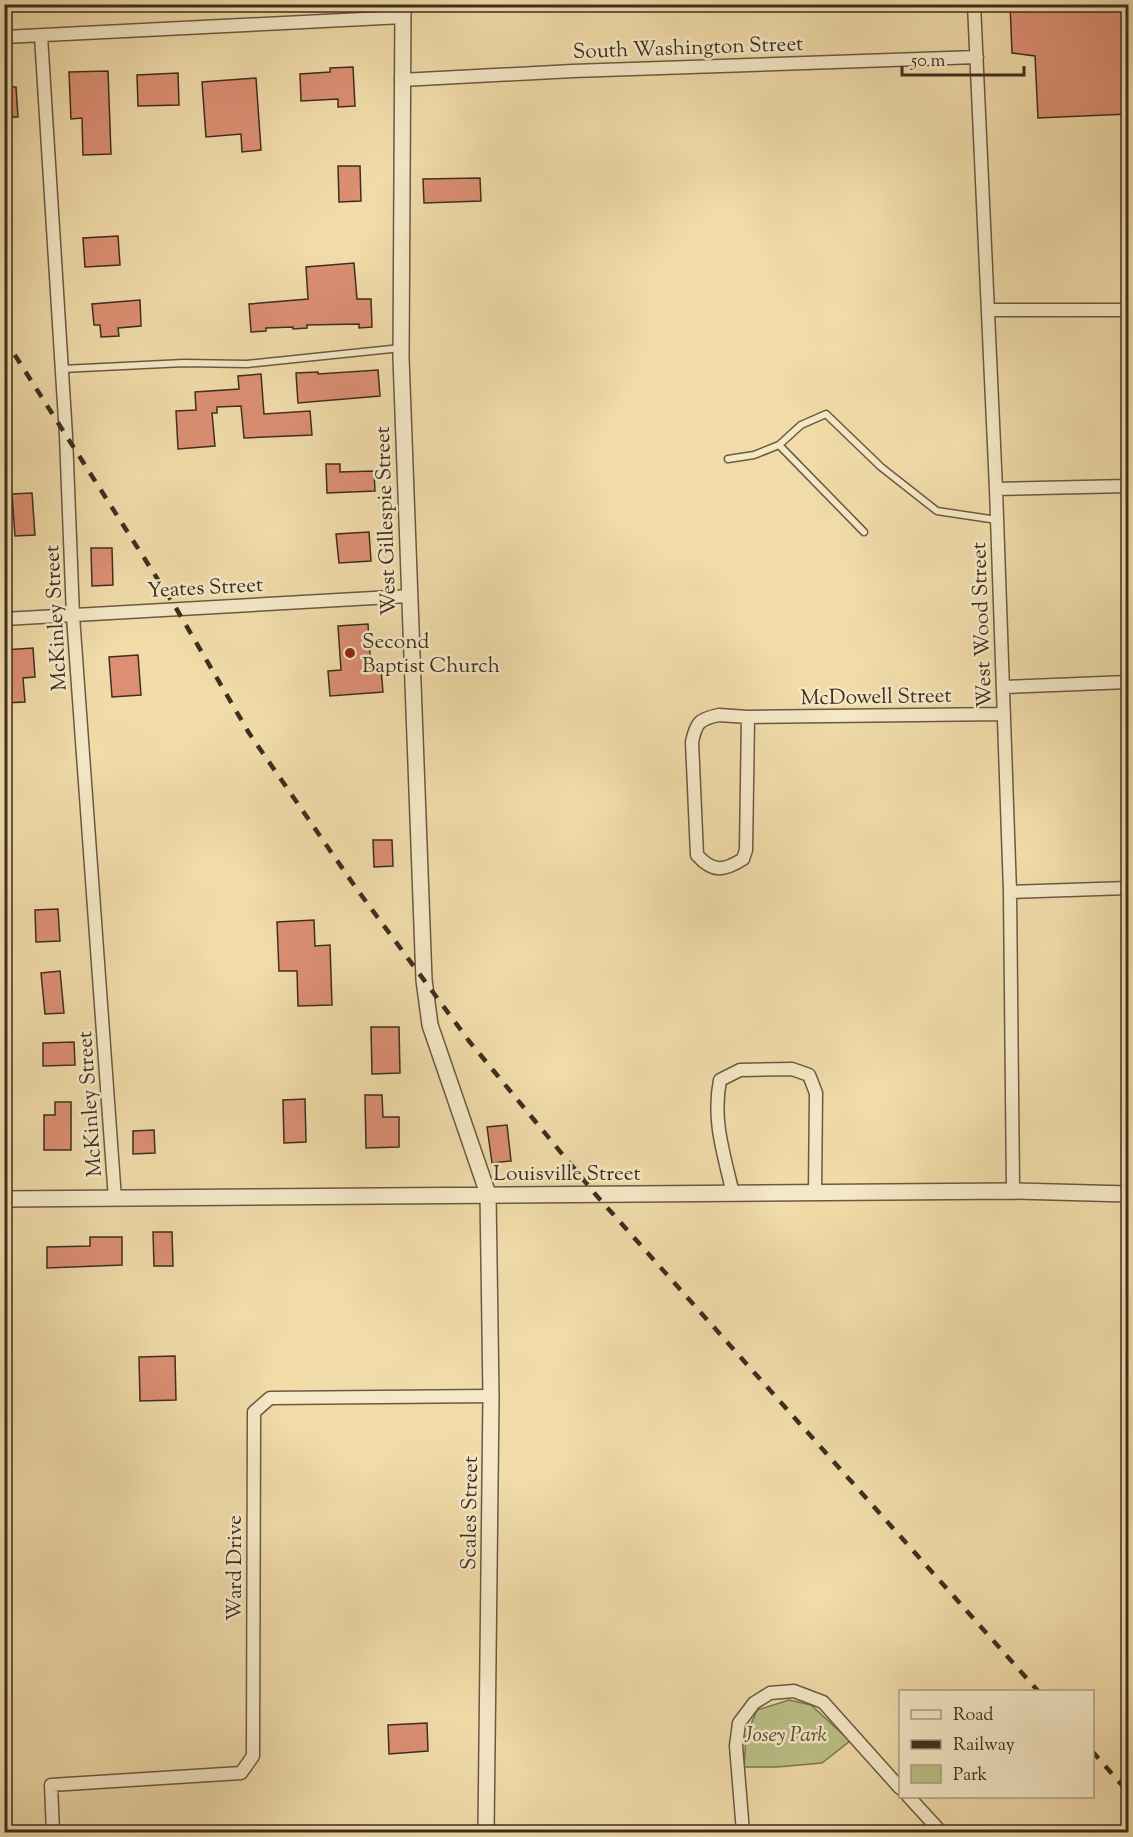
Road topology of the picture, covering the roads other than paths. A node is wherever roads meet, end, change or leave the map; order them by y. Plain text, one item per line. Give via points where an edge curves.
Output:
1 (974, 4) edge
2 (403, 11) edge
3 (41, 36) junction
4 (4, 37) edge
5 (977, 57) junction
6 (401, 80) junction
7 (988, 309) junction
8 (1128, 310) edge
9 (401, 348) junction
10 (62, 369) junction
11 (779, 445) junction
12 (728, 459) dead end
13 (1128, 486) edge
14 (996, 489) junction
15 (997, 520) junction
16 (864, 532) dead end
17 (409, 596) junction
18 (73, 616) junction
19 (4, 619) edge
20 (1128, 682) edge
21 (1003, 687) junction
22 (1004, 714) junction
23 (748, 717) junction
24 (1128, 888) edge
25 (1010, 892) junction
26 (1013, 1191) junction
27 (815, 1193) junction
28 (488, 1194) junction
29 (733, 1194) junction
30 (1128, 1194) edge
31 (115, 1198) junction
32 (4, 1199) edge
33 (491, 1396) junction
34 (899, 1787) edge
35 (909, 1798) edge
36 (53, 1833) edge
37 (486, 1833) edge
38 (743, 1833) edge
39 (941, 1833) edge

1 - 5 street, West Wood Street
2 - 3 street
2 - 6 street, West Gillespie Street
3 - 4 street
3 - 10 street, McKinley Street
5 - 6 street, South Washington Street
5 - 7 street, West Wood Street
6 - 9 street, West Gillespie Street
7 - 8 street
7 - 14 street, West Wood Street
9 - 10 lane via 247,364
9 - 17 street, West Gillespie Street
10 - 18 street, McKinley Street
11 - 12 lane via 754,455
11 - 15 lane via 801,425 826,414 881,467 938,510
11 - 16 lane
13 - 14 street
14 - 15 street, West Wood Street
15 - 21 street, West Wood Street
17 - 18 street, Yeates Street
17 - 28 street, West Gillespie Street via 429,1024
18 - 19 street, Yeates Street
18 - 31 street, McKinley Street
20 - 21 street
21 - 22 street, West Wood Street
22 - 23 street, McDowell Street
22 - 25 street, West Wood Street
23 - 23 street, McDowell Street via 704,718 696,727 692,742 697,855 707,866 718,869 743,859 746,850
24 - 25 street
25 - 26 street, West Wood Street
26 - 27 street, Louisville Street
26 - 30 street, Louisville Street
27 - 29 street, Louisville Street
27 - 29 street via 816,1094 809,1075 792,1069 740,1070 720,1080 716,1101 718,1131
28 - 29 street, Louisville Street
28 - 31 street, Louisville Street
28 - 33 street, Scales Street
31 - 32 street, Louisville Street
33 - 36 street, Ward Drive via 270,1398 254,1412 253,1756 241,1773 51,1785
33 - 37 street, Scales Street
34 - 38 street via 823,1702 794,1690 770,1693 754,1703 739,1723 736,1746
35 - 39 street

